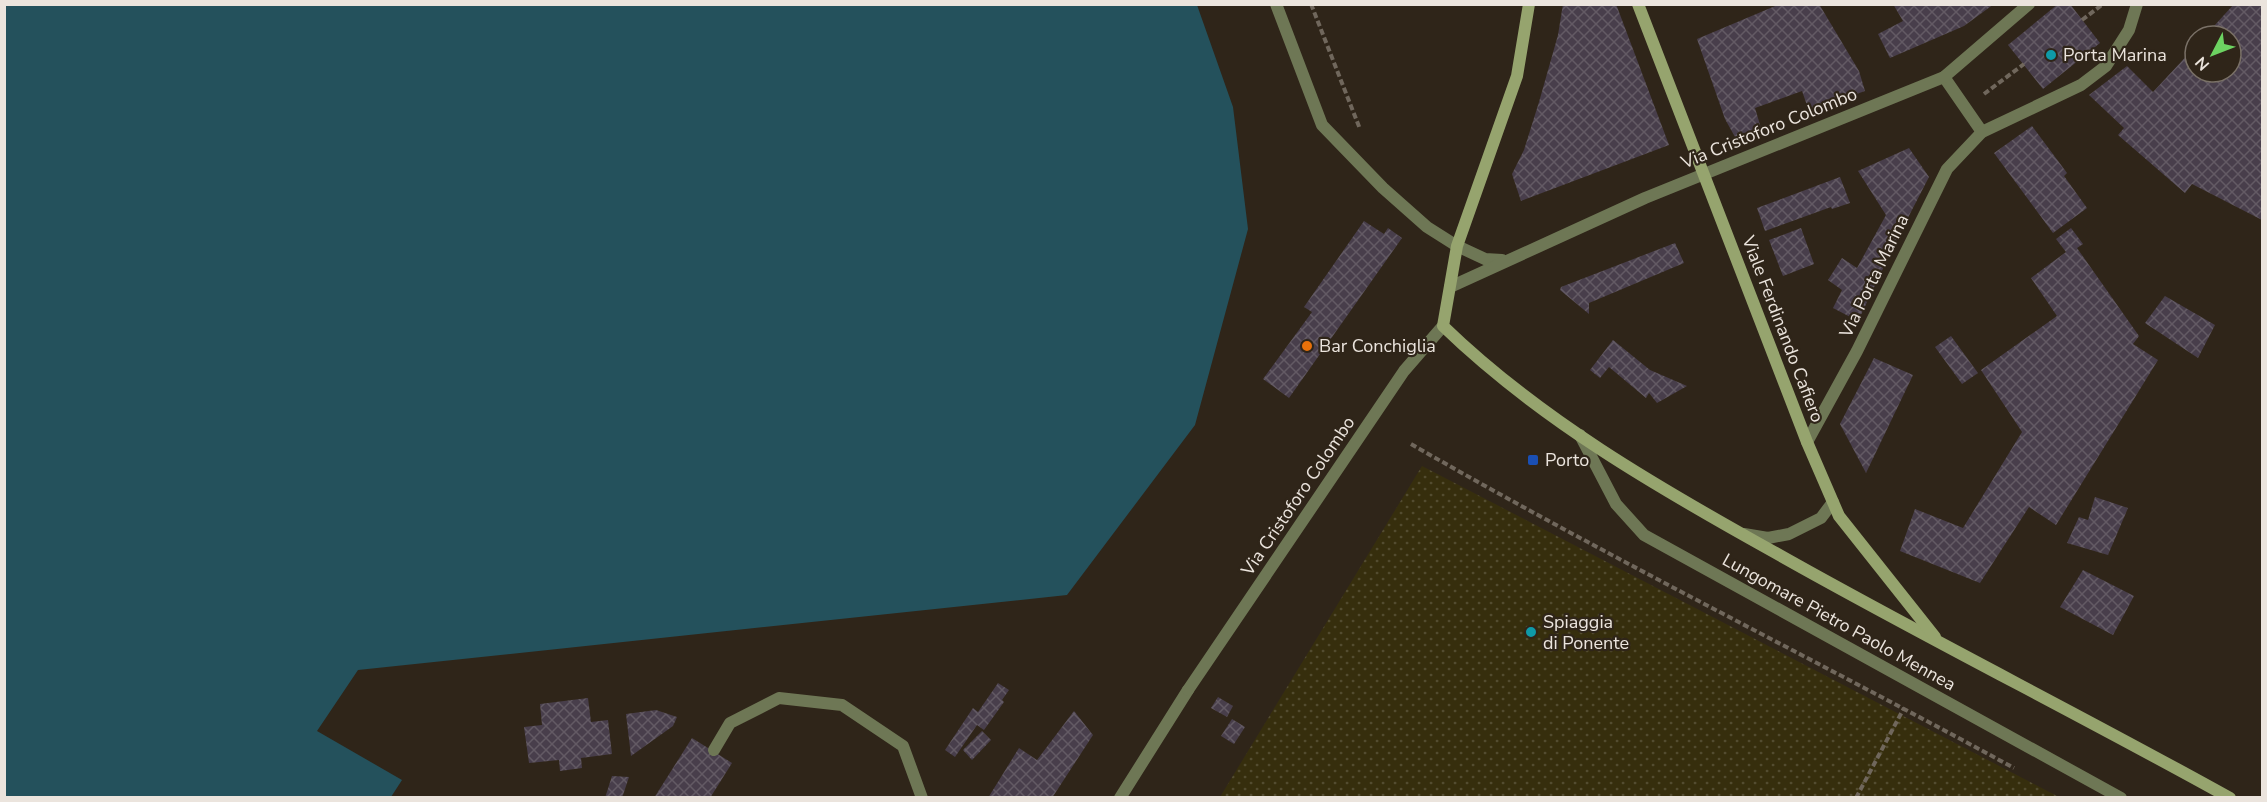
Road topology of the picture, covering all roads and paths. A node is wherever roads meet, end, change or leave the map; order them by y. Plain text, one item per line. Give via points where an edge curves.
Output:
1 (1275, 4) edge
2 (1311, 4) edge
3 (1529, 4) edge
4 (1638, 4) edge
5 (2029, 4) edge
6 (2103, 4) edge
7 (2137, 4) edge
8 (2082, 20) dead end
9 (2024, 64) dead end
10 (1944, 77) junction
11 (1965, 108) junction
12 (1982, 132) junction
13 (1362, 134) dead end
14 (1704, 174) junction
15 (1457, 246) junction
16 (1505, 260) junction
17 (1450, 286) junction
18 (1443, 326) junction
19 (1580, 435) junction
20 (1807, 442) junction
21 (1411, 444) dead end
22 (1833, 502) junction
23 (1740, 533) junction
24 (1939, 642) junction
25 (1904, 708) junction
26 (714, 750) dead end
27 (2016, 770) dead end
28 (922, 798) edge
29 (1120, 798) edge
30 (1856, 798) edge
31 (2121, 798) edge
32 (2230, 798) edge

1 - 15 street via 1322,125 1383,188 1427,227
2 - 13 path
3 - 15 main road via 1516,76
4 - 14 main road, Viale Ferdinando Cafiero
5 - 10 street, Via Cristoforo Colombo
6 - 8 path
7 - 12 street, Via Porta Marina via 2129,30 2106,66 2081,85
9 - 11 path
10 - 11 street
10 - 14 street, Via Cristoforo Colombo
11 - 12 street
12 - 20 street, Via Porta Marina via 1947,170
14 - 16 street, Via Cristoforo Colombo
14 - 20 main road, Viale Ferdinando Cafiero
15 - 16 street via 1485,260
15 - 17 main road
16 - 17 street, Via Cristoforo Colombo
17 - 18 main road
18 - 19 main road, Lungomare Pietro Paolo Mennea via 1481,363
18 - 29 street, Via Cristoforo Colombo via 1404,370 1188,690
19 - 23 main road, Lungomare Pietro Paolo Mennea via 1633,471
19 - 31 street, Lungomare Pietro Paolo Mennea via 1616,504 1644,535
20 - 22 main road, Viale Ferdinando Cafiero
21 - 25 path
22 - 23 street, Lungomare Pietro Paolo Mennea via 1821,518 1789,534 1768,538
22 - 24 main road, Viale Ferdinando Cafiero via 1839,516
23 - 24 main road, Lungomare Pietro Paolo Mennea
24 - 32 main road, Lungomare Pietro Paolo Mennea
25 - 27 path
25 - 30 path
26 - 28 street via 730,723 779,699 842,705 903,746

